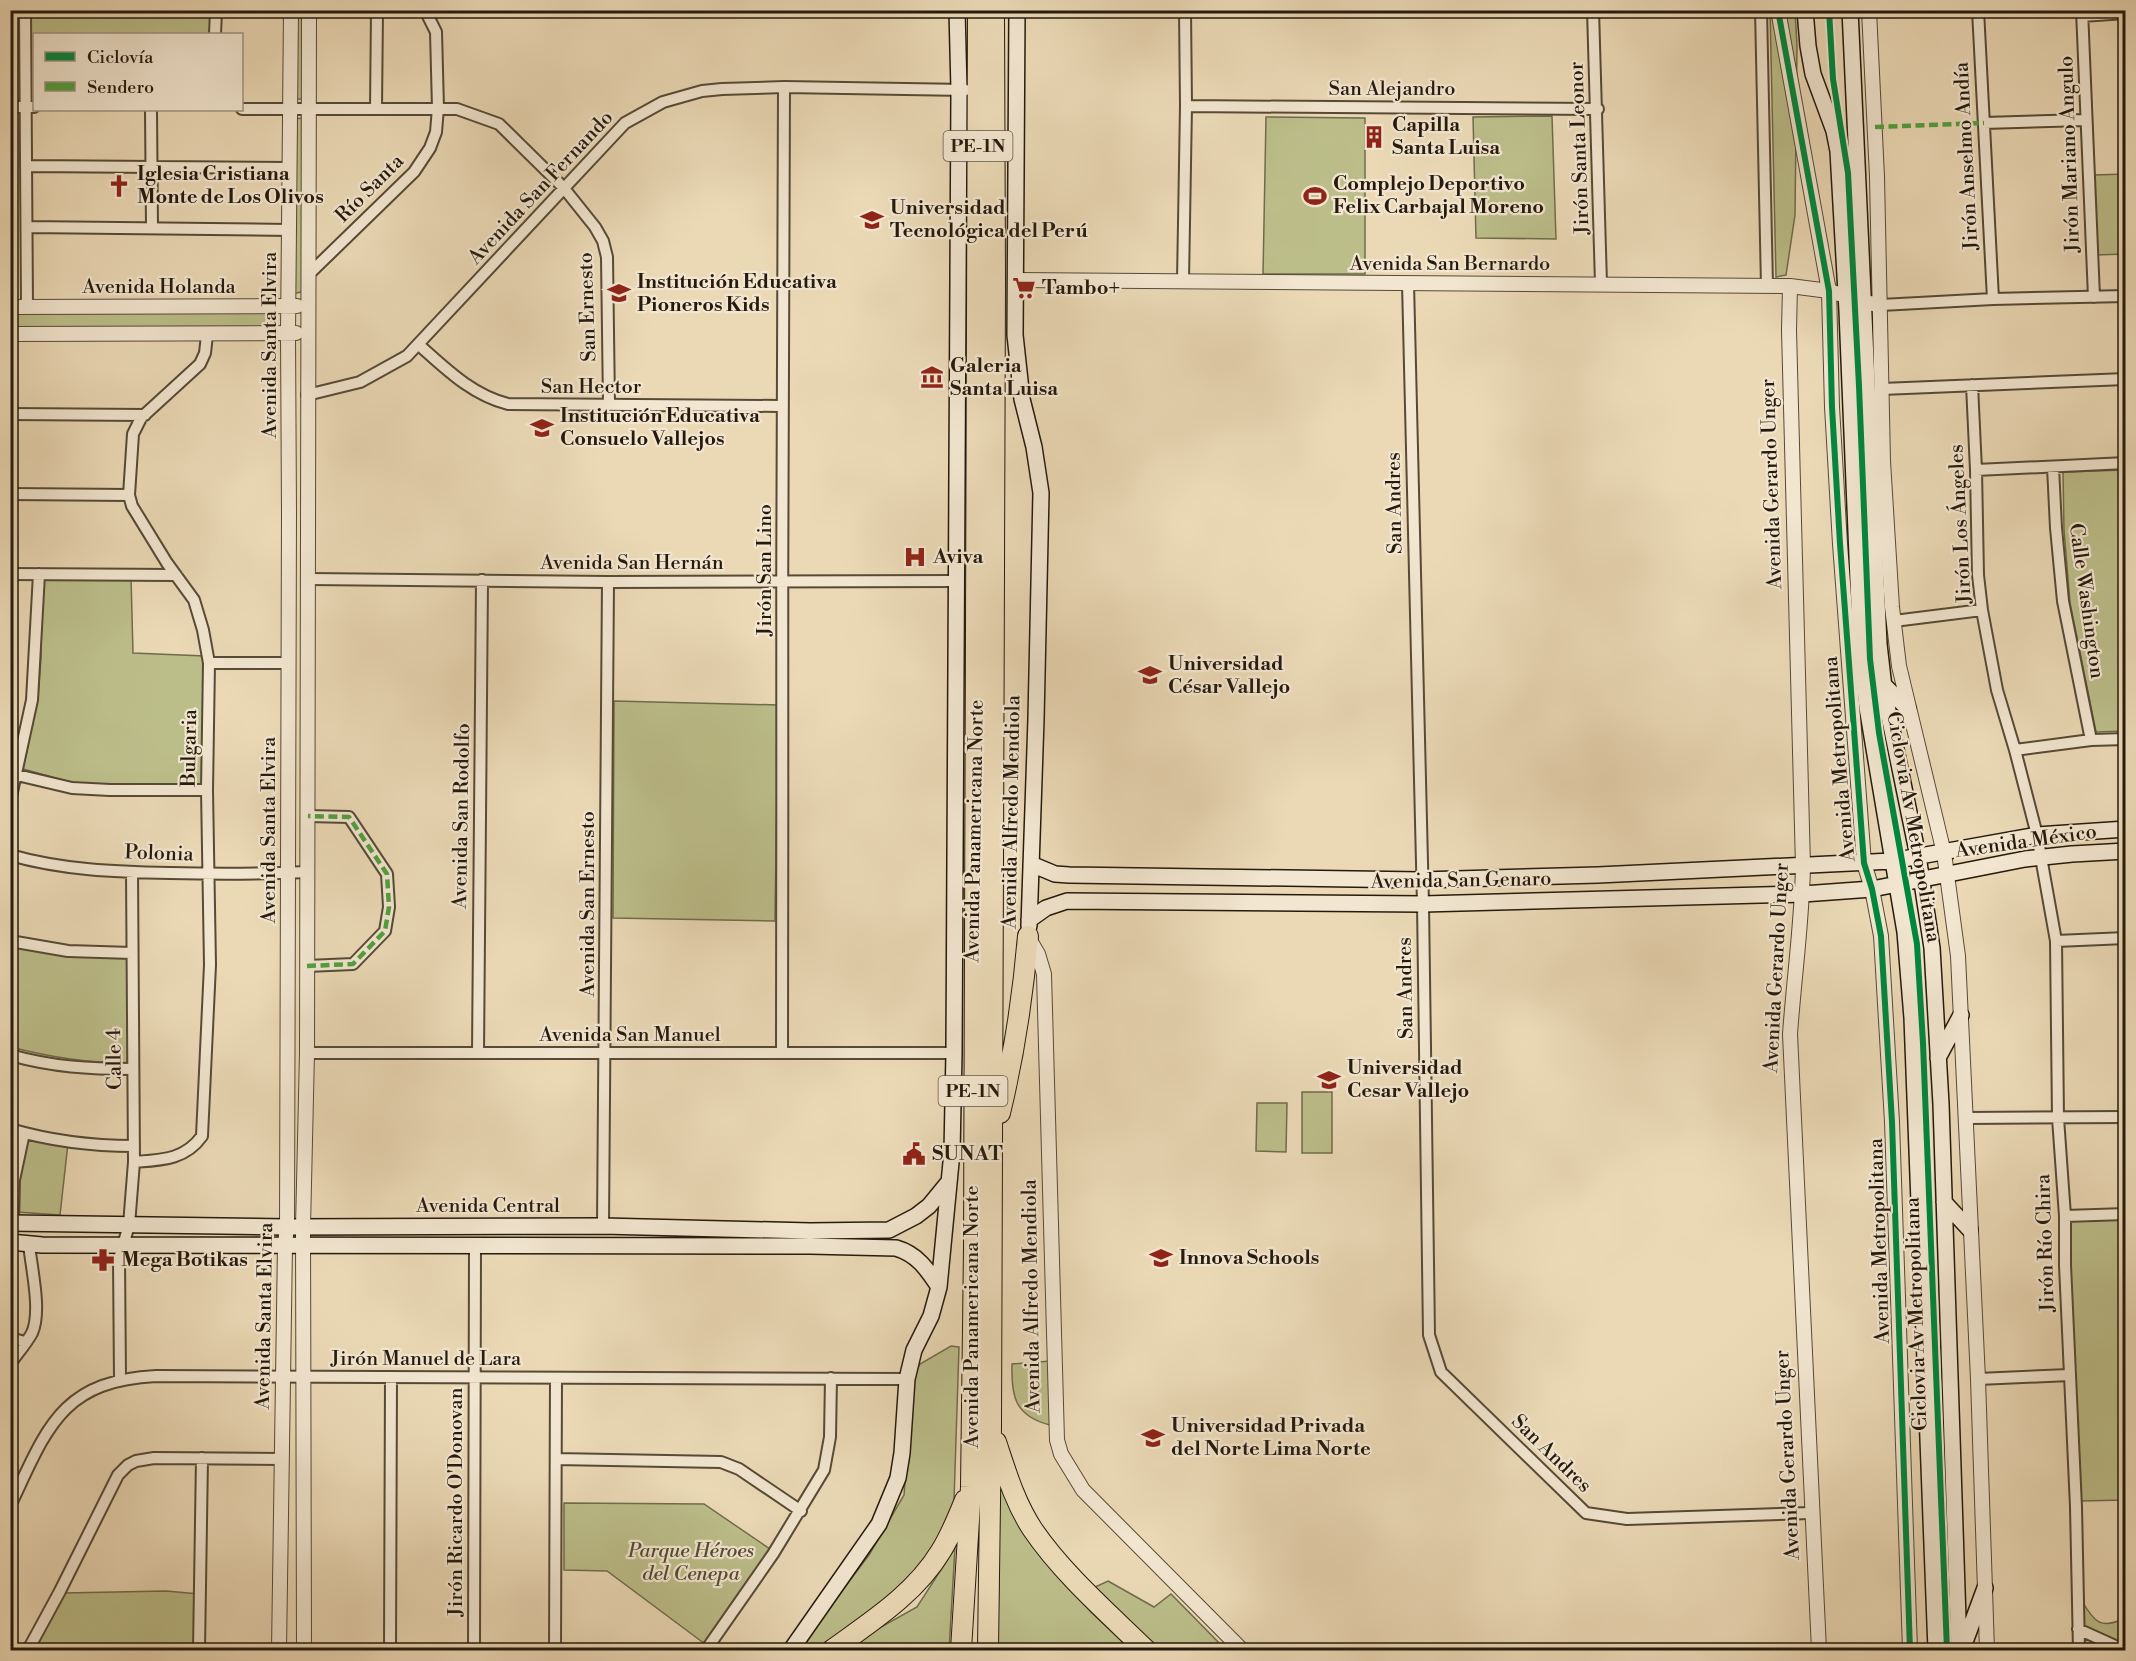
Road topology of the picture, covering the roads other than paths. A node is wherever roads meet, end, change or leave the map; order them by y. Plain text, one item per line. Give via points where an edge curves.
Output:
1 (25, 10) edge
2 (216, 10) edge
3 (291, 10) edge
4 (309, 10) edge
5 (377, 10) edge
6 (425, 10) edge
7 (957, 10) edge
8 (978, 10) edge
9 (994, 10) edge
10 (1017, 10) edge
11 (1185, 10) edge
12 (1593, 10) edge
13 (1761, 10) edge
14 (1778, 10) edge
15 (1805, 10) edge
16 (1850, 10) edge
17 (1869, 10) edge
18 (1978, 10) edge
19 (2082, 13) edge
20 (2126, 14) edge
21 (215, 33) edge
22 (784, 87) junction
23 (968, 90) junction
24 (1186, 106) junction
25 (10, 107) edge
26 (30, 107) edge
27 (438, 108) junction
28 (243, 109) edge
29 (290, 109) junction
30 (309, 109) junction
31 (376, 109) junction
32 (1598, 109) junction
33 (151, 111) edge
34 (2086, 120) junction
35 (1984, 123) junction
36 (27, 166) junction
37 (152, 167) junction
38 (290, 168) junction
39 (563, 187) junction
40 (27, 227) junction
41 (152, 228) junction
42 (290, 230) junction
43 (308, 275) junction
44 (1016, 280) junction
45 (1183, 281) junction
46 (1408, 283) junction
47 (1601, 284) junction
48 (1767, 286) junction
49 (1790, 286) junction
50 (1829, 291) junction
51 (1846, 296) junction
52 (2126, 296) edge
53 (2094, 297) junction
54 (1993, 299) junction
55 (1863, 303) junction
56 (1881, 305) junction
57 (288, 306) junction
58 (308, 306) junction
59 (27, 307) junction
60 (10, 308) edge
61 (288, 333) junction
62 (308, 333) junction
63 (10, 334) edge
64 (207, 334) junction
65 (419, 345) junction
66 (2126, 379) edge
67 (1972, 385) junction
68 (1882, 389) junction
69 (307, 395) junction
70 (609, 405) junction
71 (782, 406) junction
72 (10, 414) edge
73 (145, 415) junction
74 (2126, 463) edge
75 (2054, 467) junction
76 (1976, 470) junction
77 (10, 494) edge
78 (129, 495) junction
79 (10, 574) edge
80 (39, 574) junction
81 (176, 575) junction
82 (309, 579) junction
83 (482, 580) junction
84 (956, 581) junction
85 (608, 582) junction
86 (783, 582) junction
87 (1982, 610) junction
88 (289, 611) junction
89 (308, 612) junction
90 (1894, 621) junction
91 (209, 663) junction
92 (289, 663) junction
93 (1884, 685) junction
94 (1908, 709) junction
95 (2126, 739) edge
96 (2091, 740) junction
97 (2015, 750) junction
98 (17, 775) junction
99 (207, 790) junction
100 (10, 801) edge
101 (308, 816) junction
102 (2126, 830) edge
103 (2037, 835) junction
104 (2126, 850) edge
105 (1944, 853) junction
106 (10, 855) edge
107 (1918, 856) junction
108 (2042, 857) junction
109 (1892, 861) junction
110 (1864, 863) junction
111 (1031, 864) junction
112 (1803, 866) junction
113 (132, 872) junction
114 (307, 872) junction
115 (288, 873) junction
116 (209, 874) junction
117 (1947, 874) junction
118 (1246, 879) junction
119 (1421, 880) junction
120 (1921, 880) junction
121 (1897, 885) junction
122 (1872, 889) junction
123 (1803, 894) junction
124 (1245, 902) junction
125 (1423, 904) junction
126 (1029, 928) junction
127 (2126, 938) edge
128 (10, 941) edge
129 (2055, 941) junction
130 (132, 953) junction
131 (307, 966) junction
132 (1960, 1015) junction
133 (307, 1053) junction
134 (478, 1053) junction
135 (606, 1053) junction
136 (782, 1053) junction
137 (954, 1053) junction
138 (10, 1055) edge
139 (1938, 1058) junction
140 (133, 1069) junction
141 (1966, 1118) junction
142 (2058, 1118) junction
143 (2126, 1118) edge
144 (10, 1129) edge
145 (24, 1133) junction
146 (134, 1146) junction
147 (992, 1148) junction
148 (134, 1162) junction
149 (948, 1182) junction
150 (1944, 1202) junction
151 (2126, 1214) edge
152 (2065, 1216) junction
153 (12, 1223) edge
154 (129, 1225) junction
155 (603, 1226) junction
156 (287, 1227) junction
157 (303, 1227) junction
158 (1970, 1230) junction
159 (810, 1238) junction
160 (10, 1242) edge
161 (29, 1244) junction
162 (285, 1244) junction
163 (123, 1245) junction
164 (303, 1245) junction
165 (475, 1246) junction
166 (939, 1287) junction
167 (10, 1338) edge
168 (25, 1342) junction
169 (10, 1365) edge
170 (2069, 1375) junction
171 (283, 1377) junction
172 (303, 1377) junction
173 (391, 1377) junction
174 (474, 1377) junction
175 (556, 1378) junction
176 (831, 1378) junction
177 (120, 1379) junction
178 (907, 1379) junction
179 (1978, 1379) junction
180 (991, 1428) junction
181 (202, 1458) junction
182 (282, 1459) junction
183 (556, 1460) junction
184 (970, 1487) junction
185 (14, 1488) edge
186 (10, 1506) edge
187 (801, 1511) junction
188 (1811, 1514) junction
189 (1985, 1588) junction
190 (2078, 1629) junction
191 (2123, 1648) edge
192 (28, 1650) edge
193 (199, 1650) edge
194 (279, 1650) edge
195 (304, 1650) edge
196 (390, 1650) edge
197 (474, 1650) edge
198 (555, 1650) edge
199 (706, 1650) edge
200 (791, 1650) edge
201 (832, 1650) edge
202 (961, 1650) edge
203 (988, 1650) edge
204 (1146, 1650) edge
205 (1242, 1650) edge
206 (1819, 1650) edge
207 (1910, 1650) edge
208 (1936, 1650) edge
209 (1960, 1650) edge
210 (1987, 1650) edge
211 (2079, 1650) edge

1 - 26 street
2 - 21 street
3 - 29 street, Avenida Santa Elvira
4 - 30 street, Avenida Santa Elvira
5 - 31 street
6 - 27 street, Río Santa via 436,32
7 - 23 main road
8 - 23 highway, Avenida Panamericana Norte / PE-1N
9 - 147 highway, Avenida Panamericana Norte / PE-1N
10 - 44 main road, Avenida Alfredo Mendiola
11 - 24 street
12 - 32 street, Jirón Santa Leonor
13 - 48 street
14 - 50 street, Avenida Metropolitana
15 - 51 main road via 1813,74 1838,151
16 - 55 main road
17 - 56 street
18 - 35 street, Jirón Anselmo Andía
19 - 20 street
19 - 34 street, Jirón Mariano Angulo
22 - 23 street, Avenida San Fernando
22 - 39 street, Avenida San Fernando via 722,88 663,102 625,123
22 - 71 street, Jirón San Lino
23 - 84 main road
23 - 184 highway, Avenida Panamericana Norte / PE-1N via 977,564
24 - 32 street, San Alejandro
24 - 45 street
25 - 26 street
26 - 36 street
27 - 31 street, San Ernesto
27 - 39 street, San Ernesto via 457,109 499,124
27 - 43 street, Río Santa via 433,140 414,172
28 - 29 street, San Ernesto
29 - 30 street, San Ernesto
29 - 38 street, Avenida Santa Elvira
30 - 31 street, San Ernesto
30 - 43 street, Avenida Santa Elvira
32 - 47 street, Jirón Santa Leonor
33 - 37 street
34 - 35 street
34 - 53 street, Jirón Mariano Angulo
35 - 54 street, Jirón Anselmo Andía
36 - 37 street
36 - 40 street
37 - 38 street
37 - 41 street
38 - 42 street, Avenida Santa Elvira
39 - 65 street, Avenida San Fernando
39 - 70 street, San Ernesto via 595,226 607,257
40 - 41 street
40 - 59 street
41 - 42 street
42 - 57 street, Avenida Santa Elvira
43 - 58 street, Avenida Santa Elvira
44 - 45 street, Avenida San Bernardo
44 - 111 main road, Avenida Alfredo Mendiola via 1015,335 1022,399 1041,493
45 - 46 street, Avenida San Bernardo
46 - 47 street, Avenida San Bernardo
46 - 119 street, San Andres
47 - 48 street, Avenida San Bernardo
48 - 49 street, Avenida San Bernardo
49 - 50 street, Avenida San Bernardo
49 - 112 street, Avenida Gerardo Unger
50 - 51 street, Avenida San Bernardo
50 - 110 street, Avenida Metropolitana via 1840,544
51 - 55 street, Avenida San Bernardo
51 - 109 main road, Avenida Metropolitana via 1861,654
52 - 53 street
53 - 54 street
54 - 56 street
55 - 56 street, Avenida San Bernardo
55 - 93 main road
56 - 68 street
57 - 58 street, Avenida Holanda
57 - 59 street, Avenida Holanda
57 - 61 street, Avenida Santa Elvira
58 - 62 street, Avenida Santa Elvira
59 - 60 street, Avenida Holanda
61 - 62 street
61 - 64 street
61 - 88 street, Avenida Santa Elvira
62 - 69 street, Avenida Santa Elvira
63 - 64 street
64 - 73 street, Bulgaria via 200,364
65 - 69 street, Avenida San Fernando via 360,382
65 - 70 street, San Hector via 468,387 494,400 523,405
66 - 67 street
67 - 68 street
67 - 76 street, Jirón Los Ángeles
68 - 90 street
69 - 82 street, Avenida Santa Elvira
70 - 71 street, San Hector
71 - 86 street, Jirón San Lino
72 - 73 street
73 - 78 street, Bulgaria via 133,434
74 - 75 street
75 - 76 street
75 - 96 street, Calle Washington via 2063,601
76 - 87 street, Jirón Los Ángeles
77 - 78 street
78 - 81 street, Bulgaria
79 - 80 street
80 - 81 street
80 - 98 street via 32,700
81 - 91 street, Bulgaria via 194,600
82 - 83 street, Avenida San Hernán
82 - 89 street, Avenida Santa Elvira
83 - 85 street, Avenida San Hernán
83 - 134 street, Avenida San Rodolfo
84 - 86 street, Avenida San Hernán
84 - 137 main road
85 - 86 street, Avenida San Hernán
85 - 135 street, Avenida San Ernesto
86 - 136 street, Jirón San Lino
87 - 90 street
87 - 97 street, Jirón Los Ángeles via 1997,690
88 - 89 street
88 - 92 street, Avenida Santa Elvira
89 - 101 street, Avenida Santa Elvira
90 - 94 street
91 - 92 street
91 - 99 street, Bulgaria
92 - 115 street, Avenida Santa Elvira
93 - 94 main road
93 - 107 main road
94 - 105 street
95 - 96 street
96 - 97 street
97 - 103 street, Jirón Los Ángeles
98 - 99 street via 72,788
98 - 100 street
99 - 116 street, Bulgaria
101 - 114 street, Avenida Santa Elvira
101 - 131 street via 349,817 387,874 389,906 385,931 353,964
102 - 103 main road, Avenida México
103 - 105 main road, Avenida México
103 - 108 street, Jirón Río Chira
104 - 108 main road, Avenida México
105 - 107 main road, Avenida México
105 - 117 street
106 - 113 street, Polonia via 79,868
107 - 109 main road, Avenida México
107 - 120 main road
108 - 117 main road, Avenida México
108 - 129 street, Jirón Río Chira
109 - 110 main road, Avenida San Genaro
109 - 121 main road, Avenida Metropolitana
110 - 112 main road, Avenida San Genaro
110 - 122 street, Avenida Metropolitana
111 - 118 main road, Avenida San Genaro via 1069,875
111 - 126 main road, Avenida Alfredo Mendiola
112 - 119 main road, Avenida San Genaro
112 - 123 street, Avenida Gerardo Unger
113 - 116 street, Polonia
113 - 130 street, Calle 4
114 - 115 street, Polonia
114 - 131 street, Avenida Santa Elvira
115 - 116 street, Polonia
115 - 156 street, Avenida Santa Elvira
116 - 148 street, Bulgaria via 210,965 202,1136 183,1154
117 - 120 main road, Avenida México
117 - 132 street via 1957,947
118 - 119 main road, Avenida San Genaro
118 - 124 main road
119 - 125 street, San Andres
120 - 121 main road, Avenida México
120 - 139 main road via 1932,948
121 - 122 main road, Avenida San Genaro
121 - 208 main road, Avenida Metropolitana via 1912,1018
122 - 123 main road, Avenida San Genaro
122 - 207 street, Avenida Metropolitana via 1881,936 1892,1122
123 - 125 main road, Avenida San Genaro
123 - 188 street, Avenida Gerardo Unger via 1790,1034
124 - 125 main road, Avenida San Genaro
124 - 126 main road, Avenida San Genaro via 1067,901 1046,908
125 - 188 street, San Andres via 1429,1335 1441,1372 1586,1513 1627,1519
126 - 147 highway via 1012,1058
126 - 205 street, Avenida Alfredo Mendiola via 1044,974 1056,1427 1061,1454 1083,1490
127 - 129 street
128 - 130 street via 68,951
129 - 142 street, Jirón Río Chira
130 - 140 street, Calle 4
131 - 133 street, Avenida Santa Elvira
132 - 139 main road
132 - 141 street
133 - 134 street, Avenida San Manuel
133 - 157 street, Avenida Santa Elvira
134 - 135 street, Avenida San Manuel
135 - 136 street, Avenida San Manuel
135 - 155 street, Avenida San Ernesto
136 - 137 street, Avenida San Manuel
137 - 149 main road
138 - 140 street via 42,1064
139 - 150 main road
140 - 146 street, Calle 4
141 - 142 street
141 - 158 street
142 - 143 street
142 - 152 street, Jirón Río Chira
144 - 145 street
145 - 146 street via 71,1143
145 - 153 street via 14,1180
146 - 148 street, Calle 4
147 - 180 highway, Avenida Panamericana Norte / PE-1N
148 - 154 street, Calle 4
149 - 159 main road, Avenida Central via 916,1216 889,1230
149 - 166 main road
150 - 158 main road
150 - 209 main road
151 - 152 street
152 - 170 street, Jirón Río Chira
153 - 154 main road, Avenida Central
154 - 156 main road, Avenida Central
154 - 163 street, Calle 4
155 - 157 main road, Avenida Central
155 - 159 main road, Avenida Central
156 - 157 main road, Avenida Central
156 - 162 street, Avenida Santa Elvira
157 - 164 street, Avenida Santa Elvira
158 - 179 street
159 - 165 main road, Avenida Central
159 - 166 main road, Avenida Central via 907,1251 923,1264
160 - 161 main road, Avenida Central
161 - 163 main road, Avenida Central
161 - 168 street via 36,1306 32,1332
162 - 163 main road, Avenida Central
162 - 164 main road, Avenida Central
162 - 171 street, Avenida Santa Elvira
163 - 177 street, Calle 4 via 119,1259
164 - 165 main road, Avenida Central
164 - 172 street, Avenida Santa Elvira
165 - 174 street, Jirón Ricardo O'Donovan
166 - 178 main road
167 - 168 street
168 - 169 street
170 - 179 street
170 - 190 street, Jirón Río Chira
171 - 172 street, Jirón Manuel de Lara
171 - 177 street, Jirón Manuel de Lara
171 - 182 street, Avenida Santa Elvira
172 - 173 street, Jirón Manuel de Lara
172 - 195 street, Avenida Santa Elvira
173 - 174 street, Jirón Manuel de Lara
173 - 196 street
174 - 175 street, Jirón Manuel de Lara
174 - 197 street, Jirón Ricardo O'Donovan
175 - 176 street, Jirón Manuel de Lara
175 - 183 street
176 - 178 street, Jirón Manuel de Lara
176 - 187 street via 827,1461
177 - 185 street, Jirón Manuel de Lara via 84,1394 57,1417
178 - 200 main road via 902,1453 889,1505
179 - 189 street
180 - 203 highway, Avenida Panamericana Norte / PE-1N
180 - 204 highway via 1008,1480 1033,1530
181 - 182 street
181 - 192 street via 144,1458 122,1470
181 - 193 street
182 - 194 street, Avenida Santa Elvira
183 - 187 street via 721,1462 739,1469
183 - 198 street
184 - 201 highway via 942,1550 909,1592
184 - 202 highway, Avenida Panamericana Norte / PE-1N
185 - 186 street, Jirón Manuel de Lara
187 - 199 street
188 - 206 street, Avenida Gerardo Unger
189 - 209 main road
189 - 210 street
190 - 191 street
190 - 211 street, Jirón Río Chira

